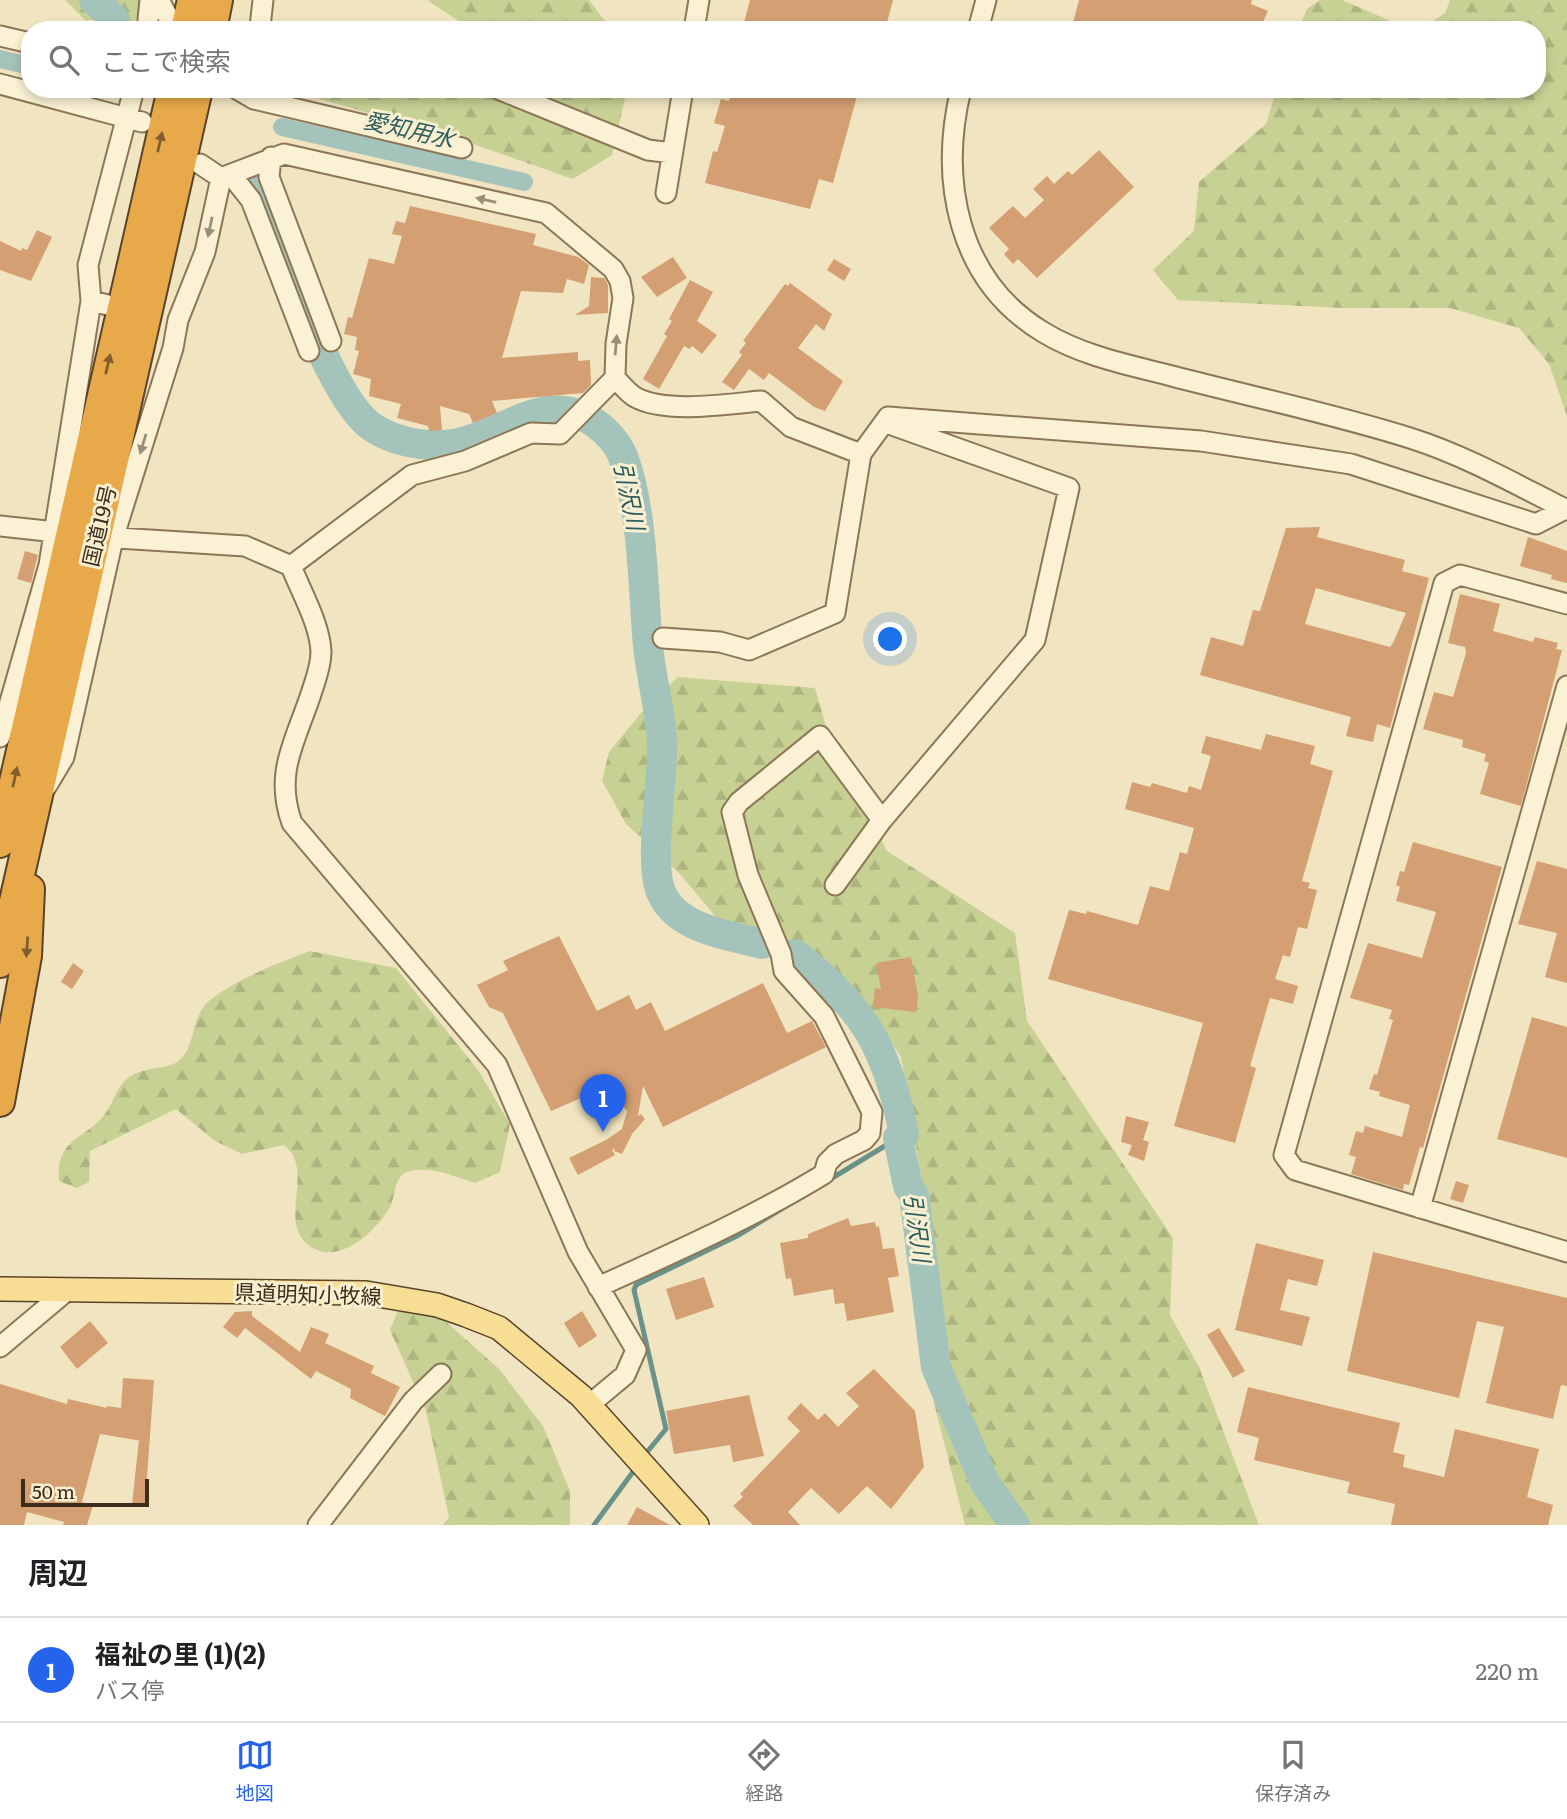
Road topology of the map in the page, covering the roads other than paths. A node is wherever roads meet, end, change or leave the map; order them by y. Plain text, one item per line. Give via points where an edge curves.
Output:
1 (150, 0) edge
2 (192, 0) edge
3 (218, 0) edge
4 (263, 0) edge
5 (699, 0) edge
6 (986, 0) edge
7 (170, 15) edge
8 (148, 21) edge
9 (214, 21) edge
10 (263, 21) edge
11 (696, 21) edge
12 (980, 21) edge
13 (0, 36) edge
14 (21, 41) edge
15 (0, 84) edge
16 (21, 89) edge
17 (54, 98) edge
18 (134, 98) edge
19 (170, 98) edge
20 (196, 98) edge
21 (252, 98) edge
22 (520, 98) edge
23 (681, 98) edge
24 (960, 98) edge
25 (134, 119) junction
26 (462, 148) dead end
27 (672, 153) junction
28 (271, 157) junction
29 (200, 164) dead end
30 (226, 177) junction
31 (666, 193) dead end
32 (331, 341) dead end
33 (309, 351) dead end
34 (615, 378) junction
35 (885, 422) junction
36 (861, 454) junction
37 (1566, 509) edge
38 (0, 526) edge
39 (60, 532) junction
40 (106, 538) junction
41 (290, 566) junction
42 (1567, 604) edge
43 (663, 638) dead end
44 (1567, 686) edge
45 (0, 737) edge
46 (14, 815) edge
47 (881, 820) junction
48 (0, 843) edge
49 (835, 885) dead end
50 (0, 963) edge
51 (0, 1102) edge
52 (1420, 1208) junction
53 (1567, 1252) edge
54 (598, 1287) junction
55 (0, 1289) edge
56 (69, 1289) junction
57 (0, 1347) edge
58 (441, 1374) dead end
59 (589, 1405) junction
60 (318, 1525) edge
61 (697, 1525) edge

1 - 8 street
2 - 7 highway
3 - 9 highway
4 - 10 street
5 - 11 street
6 - 12 street
13 - 14 street
15 - 16 street
17 - 25 street
18 - 25 street
39 -> 19 highway, 国道19号
20 - 40 highway, 国道19号
21 - 26 street
22 - 27 street via 648,150
23 - 27 street
24 - 37 street via 951,150 960,223 979,266 1006,304 1043,332 1102,358 1415,439
25 - 39 street via 88,265 100,303
27 - 31 street
28 - 30 street
28 - 32 street via 269,177
34 -> 28 street via 623,298 620,281 613,269 546,213 284,154
29 - 30 street
30 - 33 street via 251,200
30 -> 40 street via 205,252 169,318 173,348
34 - 36 street via 636,397 659,403 761,401 791,427
34 - 41 street via 560,434 531,433 465,461 412,475
35 - 36 street
35 - 37 street via 888,418 1201,441 1352,464 1536,524
35 - 47 street via 1069,488 1035,640
36 - 43 street via 835,613 750,650 720,642
38 - 39 street
39 - 45 street
46 -> 39 highway, 国道19号
40 - 41 street via 245,546
40 - 46 highway, 国道19号
41 - 54 street via 319,637 321,654 283,776 292,823 497,1065 578,1252
42 - 52 street via 1460,575 1444,583 1284,1155 1295,1170
44 - 52 street
46 - 48 highway, 国道19号
46 - 50 highway, 国道19号
46 -> 51 highway via 27,956
47 - 49 street
47 - 54 street via 820,736 732,812 748,875 785,971 824,1016 872,1112 870,1133 836,1154 824,1174 791,1195
52 - 53 street
54 - 59 street via 636,1350 625,1375
55 - 56 main road, 県道明知小牧線
56 - 57 street
56 - 59 main road, 県道明知小牧線 via 366,1293 437,1305 499,1328
58 - 60 street via 413,1401
59 - 61 main road, 県道明知小牧線

